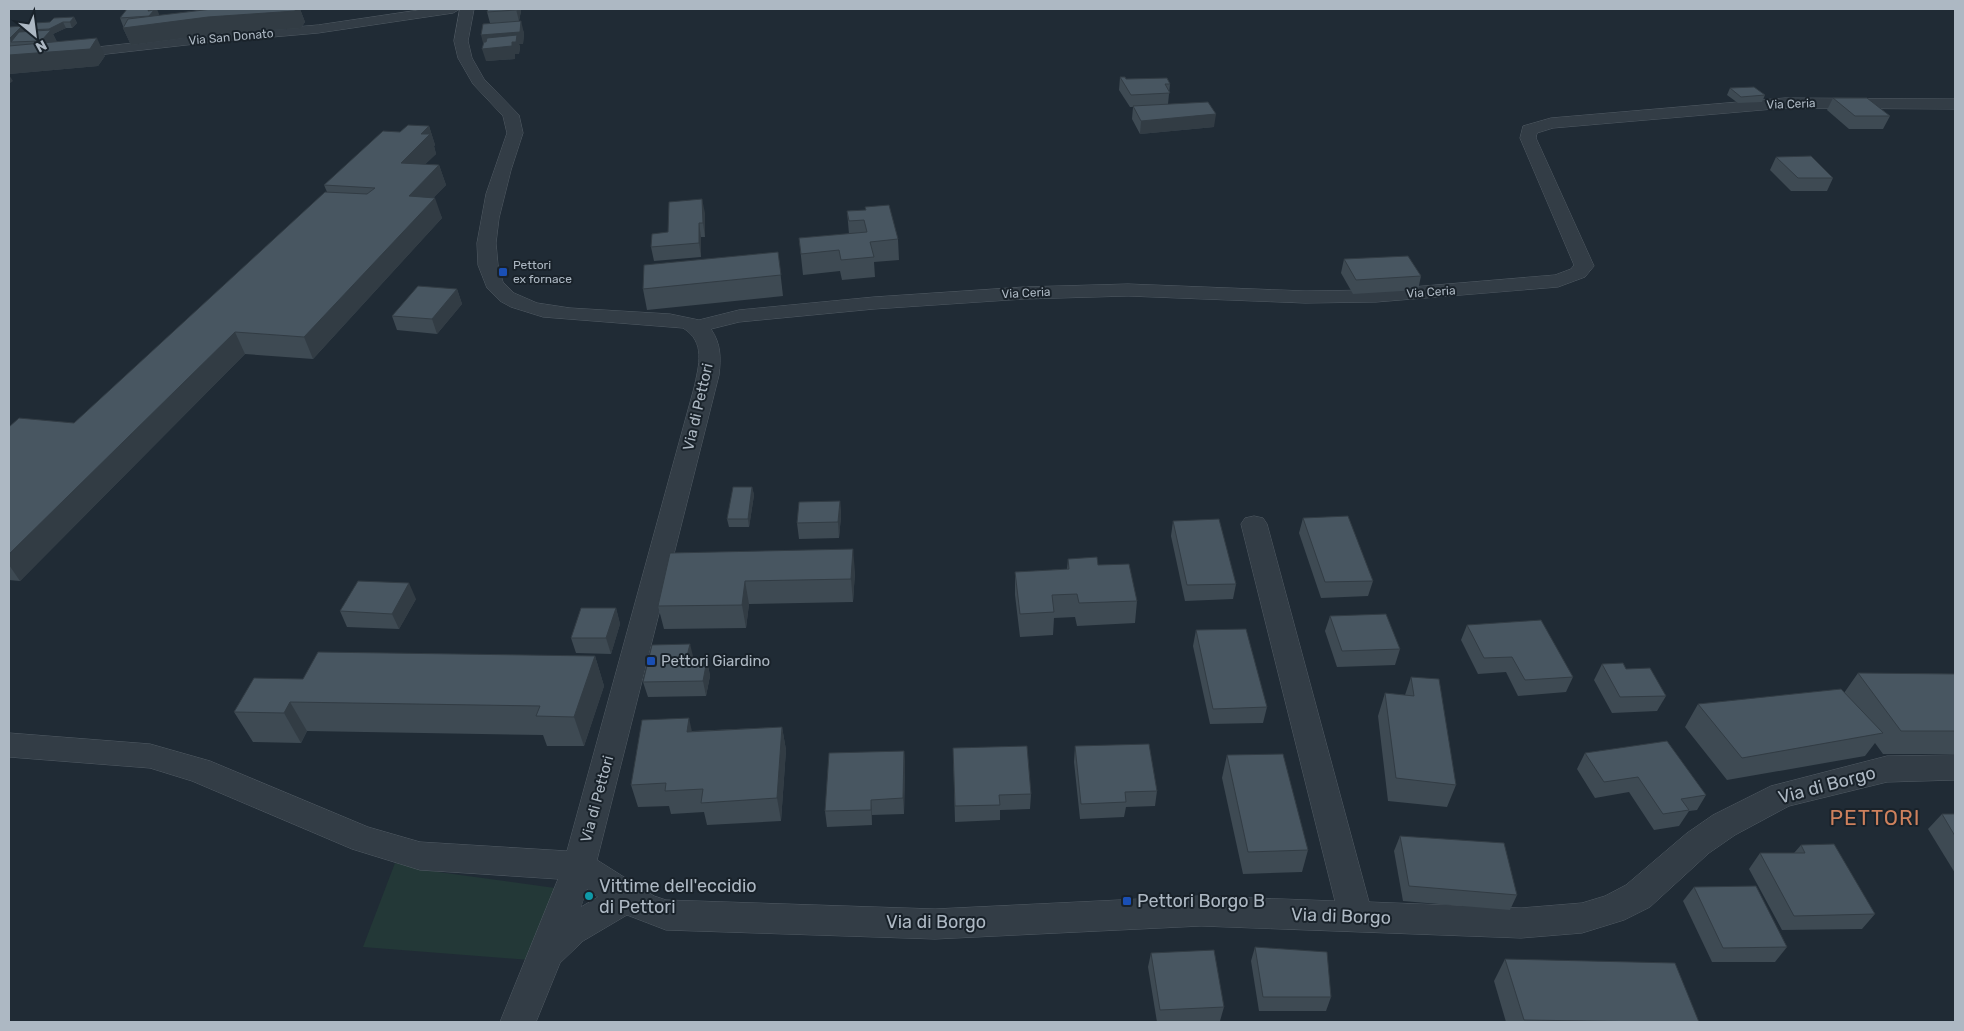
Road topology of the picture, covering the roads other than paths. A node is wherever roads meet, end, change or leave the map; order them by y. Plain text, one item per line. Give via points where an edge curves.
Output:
1 (453, 9) edge
2 (467, 9) edge
3 (9, 61) edge
4 (1955, 104) edge
5 (699, 326) junction
6 (1254, 524) dead end
7 (9, 745) edge
8 (1955, 768) edge
9 (579, 866) junction
10 (628, 897) junction
11 (1356, 916) junction
12 (546, 955) junction
13 (518, 1022) edge

1 - 3 street, Via San Donato via 318,29
2 - 5 street via 461,41 465,58 478,81 509,112 515,133 494,192 486,246 490,271 498,288 511,300 548,311 676,320
4 - 5 street, Via Ceria via 1778,104 1551,123 1529,130 1528,138 1584,266 1578,273 1558,281 1376,296 1305,297 1128,290 1024,292 748,315
5 - 9 street, Via di Pettori via 711,346 699,411
6 - 11 street
7 - 9 street via 128,753 173,761 363,839 420,856
8 - 11 street, Via di Borgo via 1887,769 1782,795 1724,825 1698,843 1638,896 1612,909 1582,918 1521,923
9 - 10 street, Via di Borgo
9 - 12 street, Via di Pettori
10 - 11 street, Via di Borgo via 644,908 666,915 925,924 1201,911
10 - 12 street, Via di Pettori via 571,930
12 - 13 street, Via di Pettori

